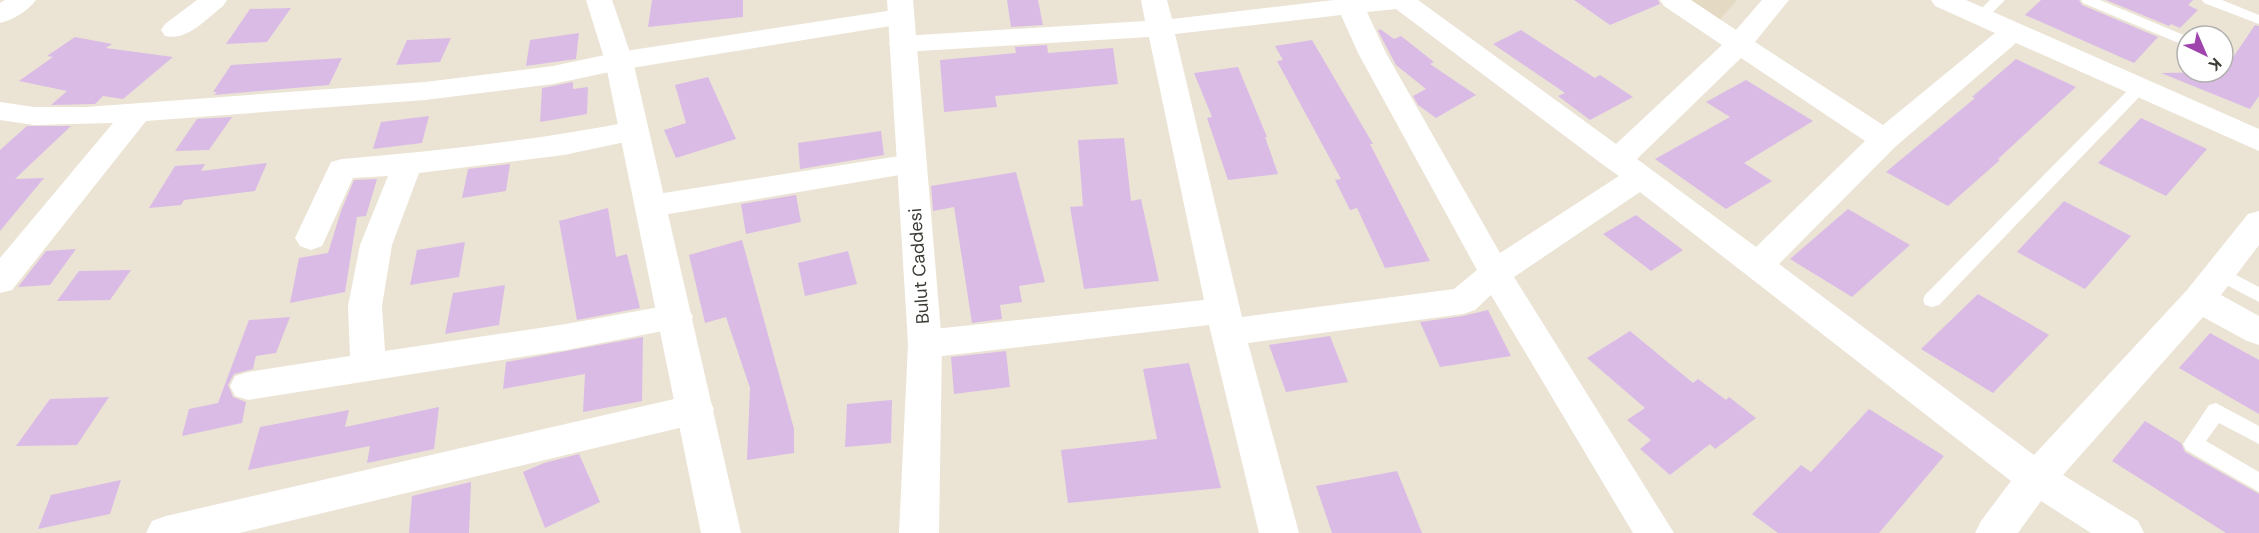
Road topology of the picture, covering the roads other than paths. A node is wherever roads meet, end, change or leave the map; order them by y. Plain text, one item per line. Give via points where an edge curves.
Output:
1 (23, 0) edge
2 (214, 0) edge
3 (599, 0) edge
4 (1402, 0) edge
5 (1673, 0) edge
6 (1776, 0) edge
7 (1944, 0) edge
8 (2088, 0) edge
9 (2209, 0) edge
10 (1351, 7) junction
11 (1989, 8) edge
12 (1157, 14) edge
13 (0, 15) edge
14 (901, 20) edge
15 (2259, 21) edge
16 (175, 30) dead end
17 (2012, 32) junction
18 (2175, 36) edge
19 (1740, 44) junction
20 (619, 61) junction
21 (2139, 88) junction
22 (0, 111) edge
23 (138, 112) junction
24 (634, 131) junction
25 (1884, 140) junction
26 (2259, 141) edge
27 (408, 163) junction
28 (912, 164) junction
29 (1629, 168) junction
30 (651, 206) junction
31 (2259, 222) edge
32 (310, 238) dead end
33 (1757, 266) junction
34 (1496, 273) junction
35 (0, 281) edge
36 (2209, 286) junction
37 (2259, 295) edge
38 (1932, 300) dead end
39 (676, 317) junction
40 (1225, 322) junction
41 (2259, 332) edge
42 (925, 344) junction
43 (368, 368) junction
44 (248, 386) dead end
45 (696, 409) junction
46 (2259, 436) edge
47 (2036, 477) junction
48 (2259, 483) edge
49 (166, 533) edge
50 (721, 533) edge
51 (919, 533) edge
52 (1279, 533) edge
53 (1654, 533) edge
54 (1995, 533) edge
55 (2124, 533) edge

1 - 13 street
2 - 16 street
3 - 20 street
4 - 10 street
4 - 29 street
5 - 19 street
6 - 19 street
7 - 11 street
8 - 18 lane
9 - 15 lane
10 - 12 street
10 - 34 street via 1372,53
11 - 17 street
12 - 14 street via 1042,37
12 - 40 street
14 - 20 street
14 - 28 street, Bulut Caddesi
17 - 21 street
17 - 25 street
19 - 25 street
19 - 29 street
20 - 23 street via 553,75 425,91
20 - 24 street
21 - 26 street
21 - 38 lane
22 - 23 street via 34,116
23 - 35 street
24 - 27 street via 564,145
24 - 30 street
25 - 33 street
27 - 32 street via 342,169
27 - 43 street via 376,245 365,306
28 - 30 street
28 - 42 street, Bulut Caddesi
29 - 33 street
29 - 34 street
30 - 39 street
31 - 36 street
33 - 47 street
34 - 40 street via 1463,301 1289,323
34 - 53 street
36 - 37 lane
36 - 41 street
36 - 47 street
39 - 43 street
39 - 45 street
40 - 42 street
40 - 52 street
42 - 51 street, Bulut Caddesi
43 - 44 street
45 - 49 street
45 - 50 street
46 - 48 lane via 2216,411 2193,444
47 - 54 street
47 - 55 street

